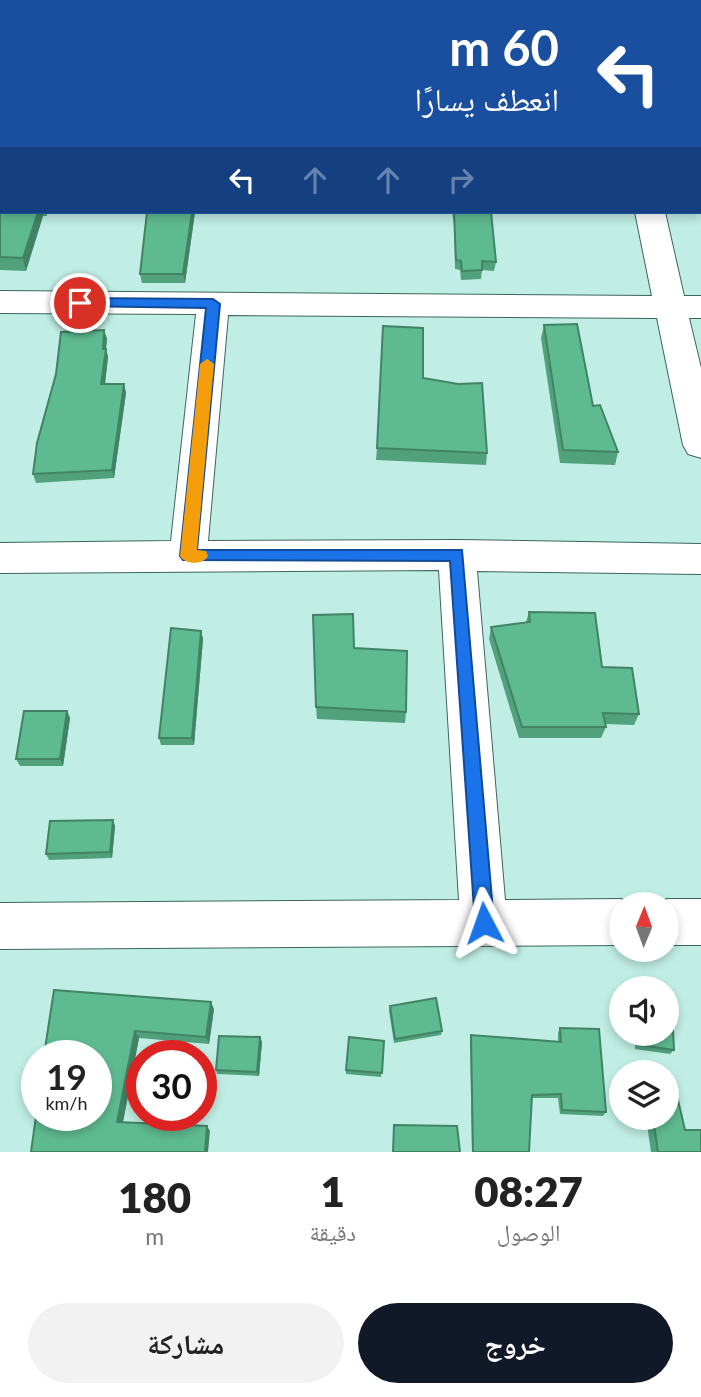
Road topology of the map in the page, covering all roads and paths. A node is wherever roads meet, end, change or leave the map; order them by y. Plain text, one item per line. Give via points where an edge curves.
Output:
1 (651, 214) edge
2 (0, 302) edge
3 (213, 304) junction
4 (687, 307) edge
5 (701, 445) edge
6 (457, 555) junction
7 (188, 556) junction
8 (0, 558) edge
9 (701, 559) edge
10 (609, 922) edge
11 (679, 922) edge
12 (701, 922) edge
13 (484, 923) junction
14 (0, 926) edge

1 - 4 street
2 - 3 street
3 - 4 street
3 - 7 street
4 - 5 street
6 - 7 street
6 - 9 street
6 - 13 street
7 - 8 street
10 - 13 street
11 - 12 street
13 - 14 street

